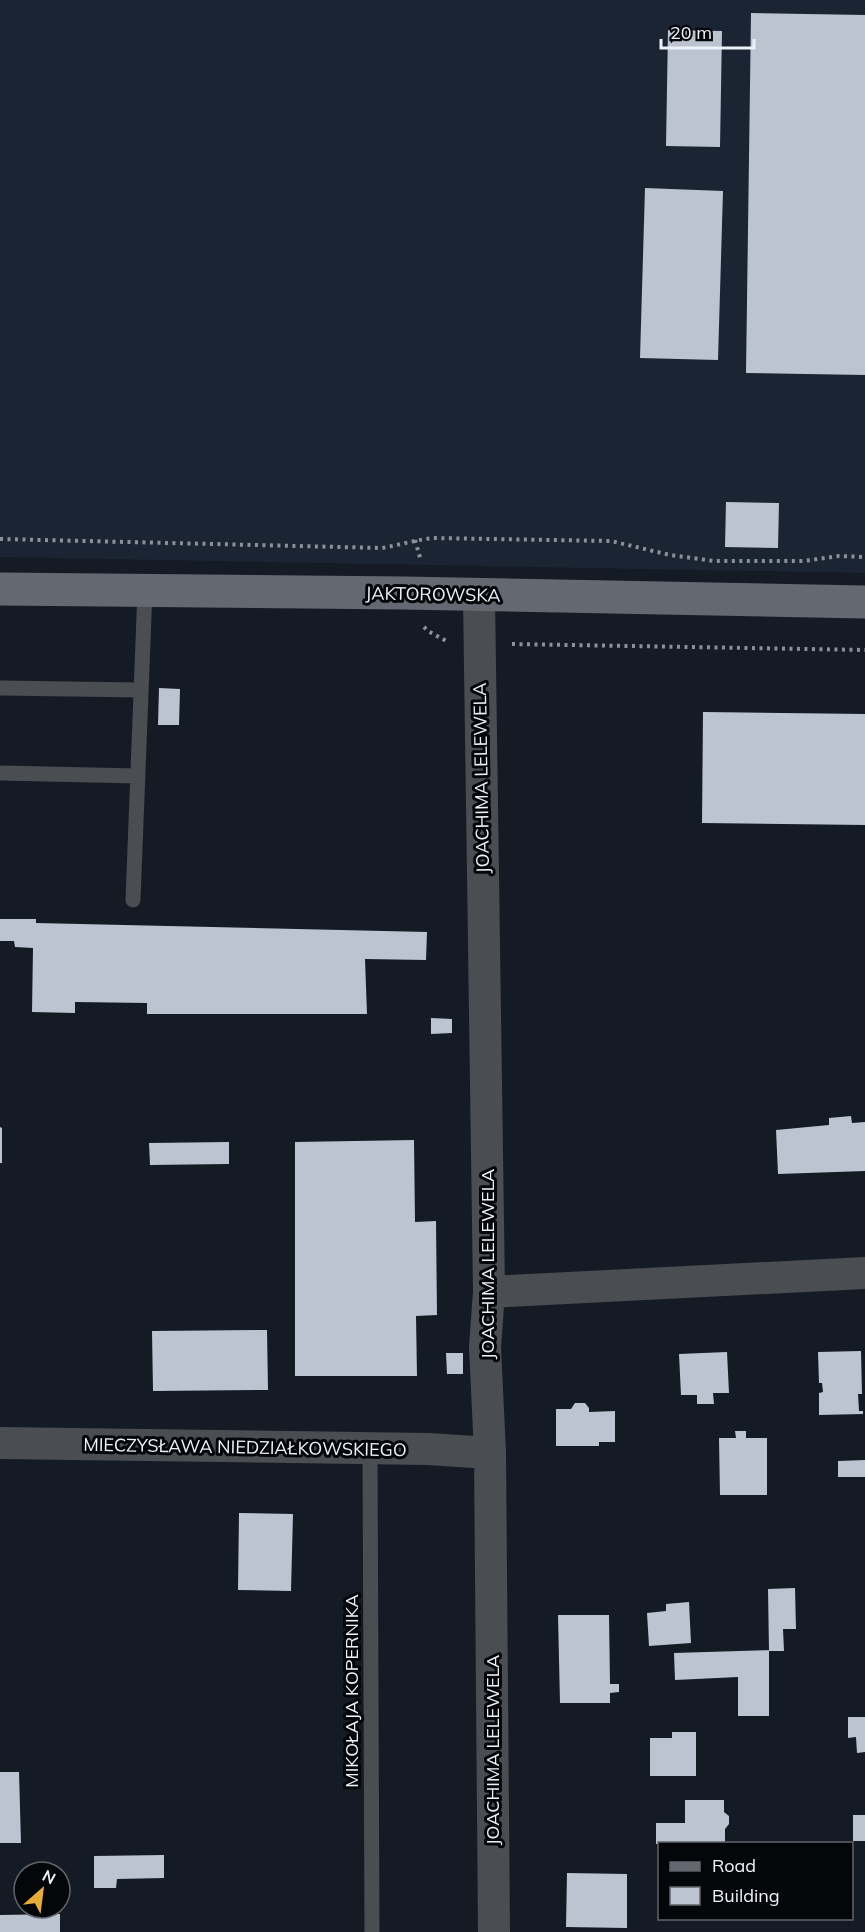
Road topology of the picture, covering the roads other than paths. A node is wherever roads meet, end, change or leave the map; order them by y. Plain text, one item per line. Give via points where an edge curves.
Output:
1 (0, 589) edge
2 (145, 590) junction
3 (479, 596) junction
4 (865, 602) edge
5 (0, 688) edge
6 (141, 690) junction
7 (0, 773) edge
8 (138, 776) junction
9 (133, 900) dead end
10 (865, 1273) edge
11 (489, 1292) junction
12 (0, 1443) edge
13 (370, 1449) junction
14 (490, 1453) junction
15 (372, 1932) edge
16 (494, 1932) edge

1 - 2 main road, JAKTOROWSKA
2 - 3 main road, JAKTOROWSKA
2 - 6 lane
3 - 4 main road, JAKTOROWSKA
3 - 11 street, JOACHIMA LELEWELA
5 - 6 lane
6 - 8 lane
7 - 8 lane
8 - 9 lane
10 - 11 street
11 - 14 street, JOACHIMA LELEWELA via 485,1347
12 - 13 street, MIECZYSŁAWA NIEDZIAŁKOWSKIEGO
13 - 14 street, MIECZYSŁAWA NIEDZIAŁKOWSKIEGO
13 - 15 lane, MIKOŁAJA KOPERNIKA
14 - 16 street, JOACHIMA LELEWELA

